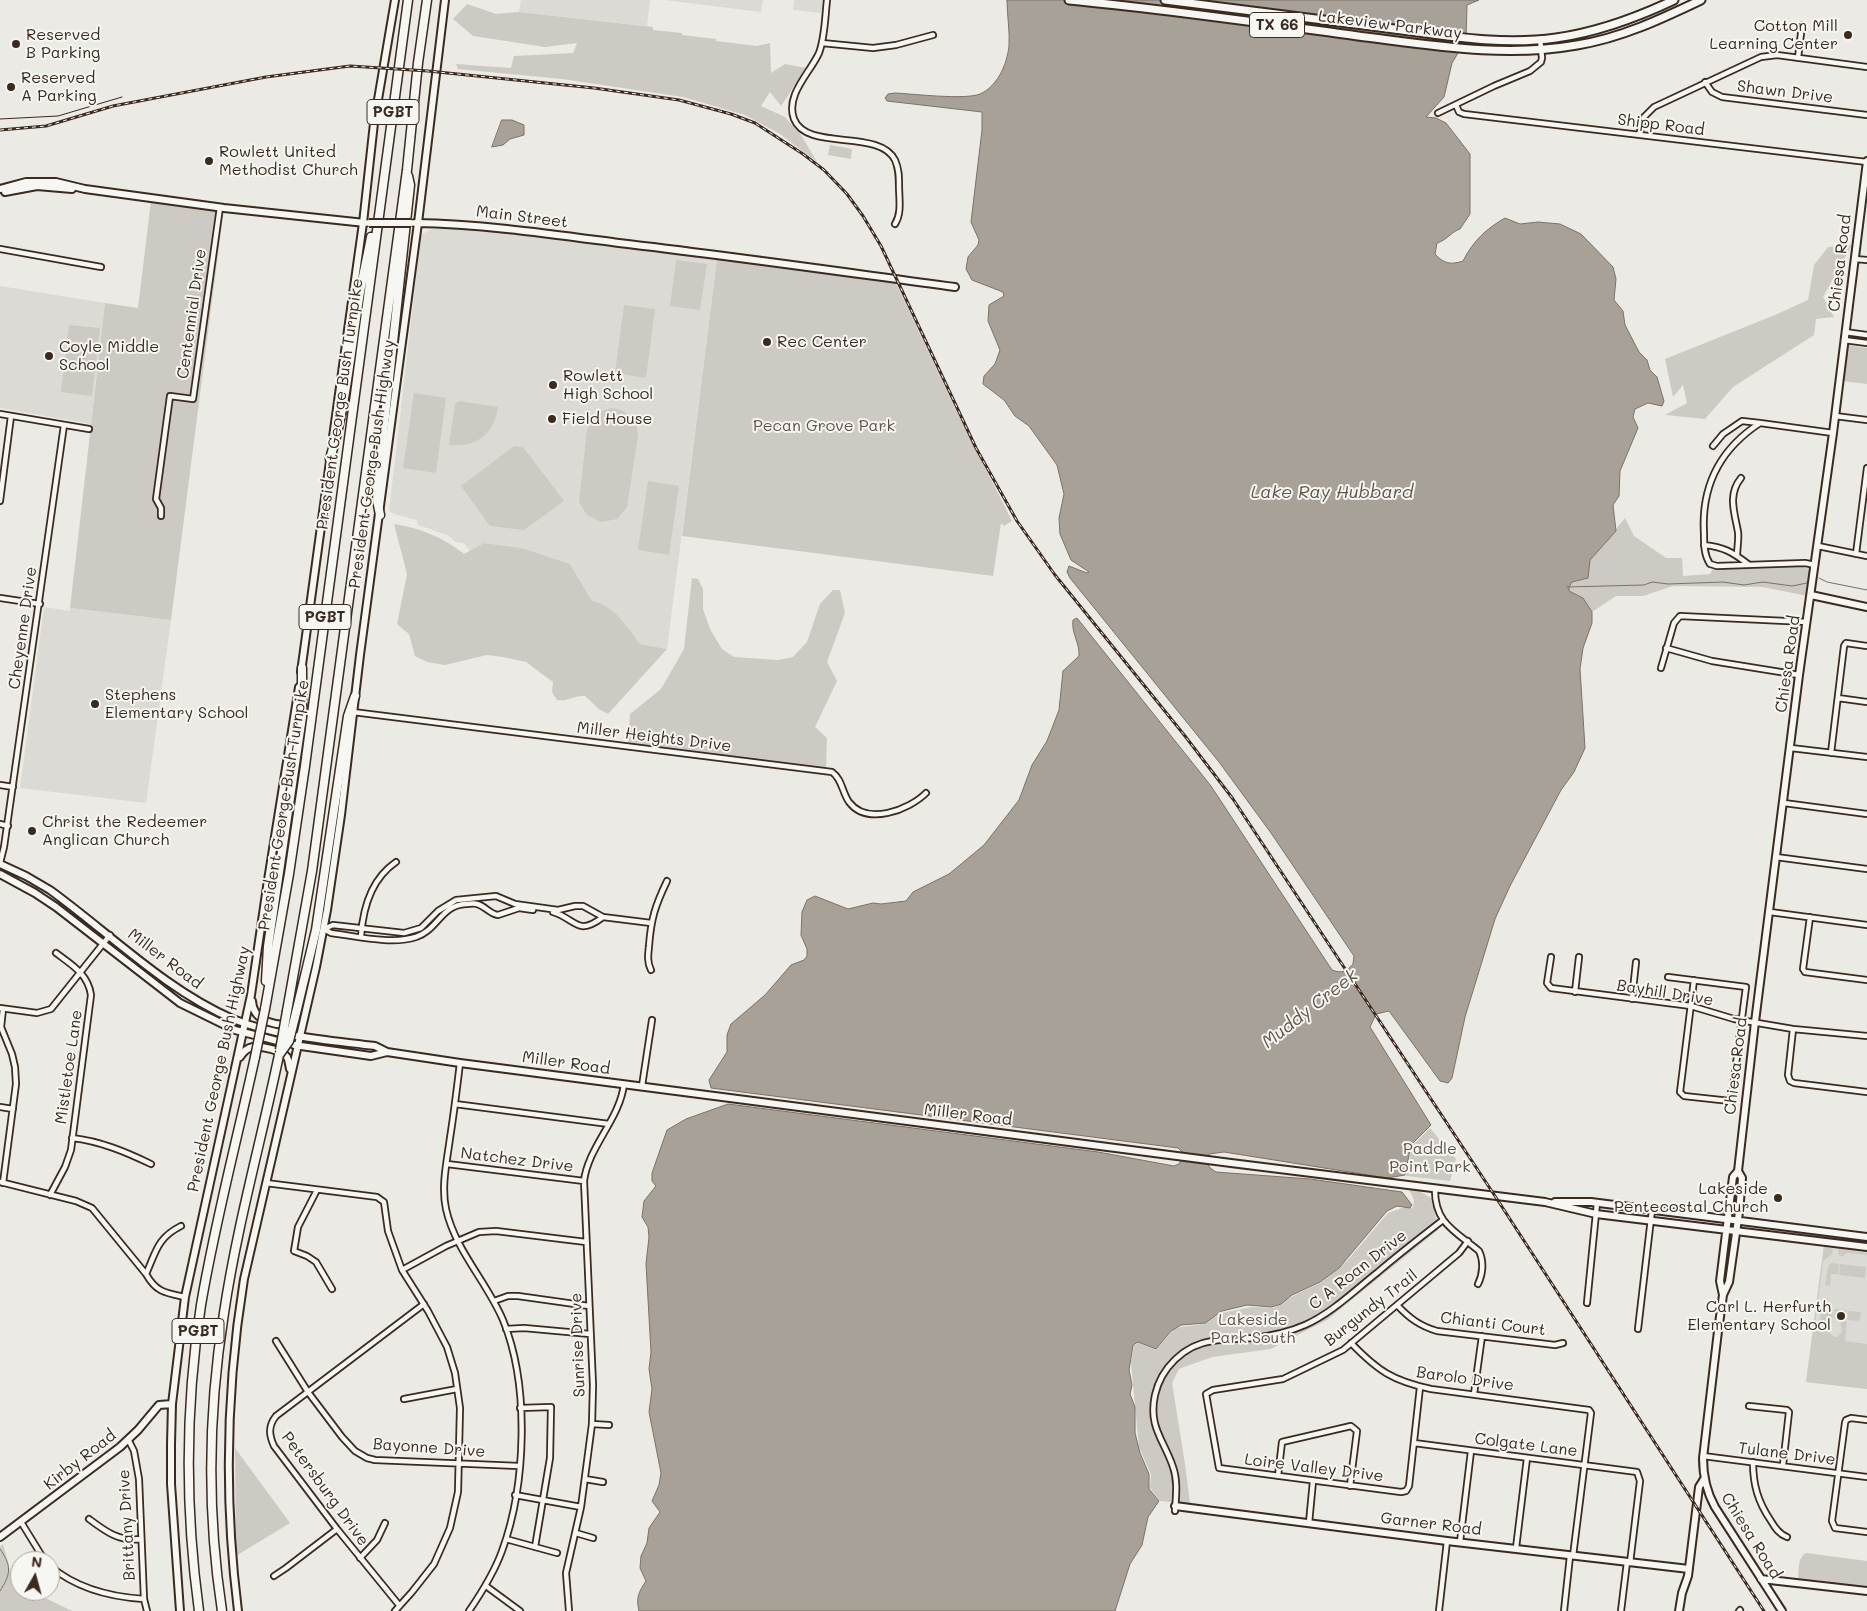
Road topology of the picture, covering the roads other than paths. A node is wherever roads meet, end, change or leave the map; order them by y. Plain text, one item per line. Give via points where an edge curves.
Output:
1 (395, 0) edge
2 (408, 0) edge
3 (427, 0) edge
4 (445, 0) edge
5 (827, 0) edge
6 (1069, 0) edge
7 (1165, 0) edge
8 (1674, 0) edge
9 (1701, 0) edge
10 (1626, 21) junction
11 (1802, 25) dead end
12 (933, 35) dead end
13 (1540, 40) junction
14 (1600, 40) junction
15 (822, 43) junction
16 (1542, 50) junction
17 (1798, 58) junction
18 (1867, 67) edge
19 (1705, 82) junction
20 (1456, 105) junction
21 (1438, 113) dead end
22 (1867, 115) edge
23 (1638, 135) junction
24 (1867, 162) edge
25 (407, 170) junction
26 (0, 189) edge
27 (85, 189) junction
28 (0, 193) edge
29 (220, 207) junction
30 (366, 223) junction
31 (414, 223) junction
32 (894, 224) dead end
33 (378, 225) junction
34 (0, 249) edge
35 (1855, 259) junction
36 (1867, 260) edge
37 (102, 267) dead end
38 (954, 287) dead end
39 (1845, 332) junction
40 (1867, 335) edge
41 (1844, 340) junction
42 (1867, 343) edge
43 (0, 414) edge
44 (11, 416) junction
45 (1835, 416) junction
46 (1867, 420) edge
47 (1760, 423) junction
48 (64, 425) junction
49 (89, 430) dead end
50 (1833, 434) junction
51 (1713, 446) dead end
52 (330, 459) junction
53 (1867, 468) edge
54 (1741, 478) dead end
55 (0, 501) edge
56 (380, 515) junction
57 (161, 516) dead end
58 (1704, 545) junction
59 (1818, 546) junction
60 (1856, 554) junction
61 (1737, 556) junction
62 (1867, 556) edge
63 (1748, 565) junction
64 (1815, 565) junction
65 (1811, 595) junction
66 (0, 598) edge
67 (40, 604) junction
68 (1867, 607) edge
69 (1807, 622) junction
70 (1867, 646) edge
71 (1666, 648) junction
72 (302, 668) junction
73 (1661, 668) dead end
74 (1800, 675) junction
75 (355, 696) junction
76 (1838, 698) junction
77 (1867, 702) edge
78 (353, 712) junction
79 (1790, 748) junction
80 (1831, 753) junction
81 (1867, 757) edge
82 (0, 785) edge
83 (13, 787) junction
84 (926, 793) dead end
85 (1784, 803) junction
86 (1867, 814) edge
87 (0, 824) edge
88 (8, 826) junction
89 (1776, 857) junction
90 (396, 862) dead end
91 (0, 864) edge
92 (1867, 869) edge
93 (0, 874) edge
94 (667, 881) dead end
95 (448, 907) junction
96 (536, 908) junction
97 (1770, 912) junction
98 (1810, 917) junction
99 (603, 918) junction
100 (651, 923) junction
101 (1867, 925) edge
102 (362, 928) junction
103 (324, 929) junction
104 (110, 935) junction
105 (361, 936) junction
106 (103, 944) junction
107 (56, 953) dead end
108 (1551, 957) dead end
109 (1579, 957) dead end
110 (1636, 962) dead end
111 (651, 970) dead end
112 (80, 972) junction
113 (1668, 977) dead end
114 (1694, 980) junction
115 (1867, 980) edge
116 (1575, 992) junction
117 (252, 995) junction
118 (1632, 999) junction
119 (1691, 1006) junction
120 (1, 1008) edge
121 (265, 1009) junction
122 (305, 1012) junction
123 (652, 1020) dead end
124 (1742, 1020) junction
125 (1755, 1022) junction
126 (246, 1023) junction
127 (1793, 1029) junction
128 (244, 1033) junction
129 (299, 1036) junction
130 (1867, 1036) edge
131 (297, 1046) junction
132 (387, 1052) junction
133 (279, 1058) junction
134 (238, 1059) junction
135 (460, 1063) junction
136 (291, 1073) junction
137 (624, 1084) junction
138 (642, 1086) junction
139 (1867, 1092) edge
140 (455, 1104) junction
141 (0, 1107) edge
142 (13, 1109) junction
143 (609, 1124) junction
144 (72, 1138) junction
145 (152, 1164) dead end
146 (447, 1164) junction
147 (1738, 1171) junction
148 (584, 1181) junction
149 (1, 1182) edge
150 (266, 1183) junction
151 (1435, 1188) junction
152 (317, 1190) junction
153 (50, 1195) junction
154 (1545, 1202) junction
155 (1597, 1203) junction
156 (1652, 1210) junction
157 (1596, 1214) junction
158 (1443, 1220) junction
159 (1651, 1220) junction
160 (1728, 1220) junction
161 (1737, 1221) junction
162 (181, 1226) dead end
163 (1726, 1230) junction
164 (1736, 1231) junction
165 (1867, 1237) edge
166 (458, 1240) junction
167 (1468, 1241) junction
168 (586, 1242) junction
169 (1867, 1247) edge
170 (402, 1270) junction
171 (146, 1274) junction
172 (1478, 1284) dead end
173 (332, 1289) dead end
174 (1723, 1295) junction
175 (185, 1296) junction
176 (494, 1301) junction
177 (1587, 1303) dead end
178 (424, 1304) junction
179 (1397, 1305) junction
180 (589, 1306) junction
181 (506, 1329) junction
182 (1638, 1329) dead end
183 (590, 1334) junction
184 (1482, 1336) junction
185 (276, 1341) dead end
186 (1351, 1343) junction
187 (1563, 1343) dead end
188 (1420, 1387) junction
189 (457, 1390) junction
190 (308, 1392) junction
191 (1474, 1394) junction
192 (404, 1399) dead end
193 (172, 1404) junction
194 (1749, 1406) dead end
195 (520, 1408) junction
196 (1867, 1420) edge
197 (592, 1424) junction
198 (609, 1425) dead end
199 (128, 1439) junction
200 (1414, 1443) junction
201 (1471, 1451) junction
202 (1703, 1456) junction
203 (1527, 1458) junction
204 (1753, 1462) junction
205 (458, 1463) junction
206 (1584, 1465) junction
207 (1784, 1465) junction
208 (519, 1466) junction
209 (1219, 1468) joint
210 (1838, 1473) junction
211 (1278, 1476) junction
212 (1867, 1476) edge
213 (585, 1479) junction
214 (1704, 1479) junction
215 (1313, 1481) junction
216 (603, 1482) dead end
217 (1350, 1486) junction
218 (515, 1495) junction
219 (544, 1500) junction
220 (581, 1507) junction
221 (1175, 1509) joint
222 (89, 1519) dead end
223 (21, 1522) junction
224 (385, 1523) dead end
225 (1308, 1524) junction
226 (337, 1529) junction
227 (1867, 1532) edge
228 (576, 1533) junction
229 (1, 1536) edge
230 (1787, 1537) dead end
231 (593, 1538) dead end
232 (141, 1539) junction
233 (506, 1539) junction
234 (1447, 1541) junction
235 (1460, 1542) junction
236 (535, 1547) junction
237 (1516, 1548) junction
238 (39, 1551) edge
239 (557, 1553) dead end
240 (1572, 1556) junction
241 (360, 1558) junction
242 (1628, 1563) junction
243 (1689, 1569) junction
244 (60, 1573) edge
245 (274, 1576) dead end
246 (1761, 1579) junction
247 (486, 1586) junction
248 (1867, 1591) edge
249 (144, 1599) junction
250 (399, 1605) junction
251 (147, 1611) edge
252 (180, 1611) edge
253 (199, 1611) edge
254 (222, 1611) edge
255 (238, 1611) edge
256 (395, 1611) edge
257 (469, 1611) edge
258 (520, 1611) edge
259 (569, 1611) edge
260 (1439, 1611) edge
261 (1564, 1611) edge
262 (1621, 1611) edge
263 (1679, 1611) edge
264 (1782, 1611) edge

1 - 30 main road, President George Bush Highway via 374,123
2 - 33 highway, President George Bush Turnpike / PGBT
3 - 25 highway, President George Bush Turnpike / PGBT
4 - 31 main road, President George Bush Highway
5 - 15 street
6 - 16 main road, Lakeview Parkway / TX 66 via 1485,50
7 - 13 main road, Lakeview Parkway / TX 66 via 1486,39
8 - 10 main road, Lakeview Parkway / TX 66
9 - 14 main road, Lakeview Parkway / TX 66 via 1650,24
10 - 13 main road, Lakeview Parkway / TX 66
10 - 14 main road via 1623,29
11 - 17 street
12 - 15 street via 873,48
13 - 16 street
14 - 16 main road, Lakeview Parkway / TX 66
15 - 32 street via 795,94 792,110 795,122 809,133 879,147 892,155 899,175 899,213
16 - 20 street via 1541,62 1530,70
17 - 18 street
17 - 19 street via 1761,57
19 - 22 street, Shawn Drive via 1712,92 1722,97
19 - 23 street via 1650,110
20 - 21 street
20 - 23 street, Shipp Road via 1464,114
23 - 24 street, Shipp Road
24 - 35 main road, Chiesa Road
25 - 56 highway via 410,185 377,500
25 - 133 highway, President George Bush Turnpike / PGBT, bridge via 312,871
26 - 27 main road, Main Street via 36,181
27 - 28 main road, Main Street via 37,186
27 - 29 main road, Main Street
29 - 30 main road, Main Street
29 - 57 street, Centennial Drive via 193,399 170,396 156,499 162,508
30 - 31 main road, Main Street, bridge
30 - 52 main road, President George Bush Highway
31 - 38 main road, Main Street via 513,230
31 - 56 main road, President George Bush Highway
33 - 52 highway via 372,236 358,302 344,399
33 - 121 highway, President George Bush Turnpike / PGBT via 302,790
34 - 37 street
35 - 36 street
35 - 39 main road, Chiesa Road
39 - 40 street
39 - 41 main road, Chiesa Road
41 - 42 street
41 - 45 main road, Chiesa Road
43 - 44 street
44 - 48 street
44 - 55 street
45 - 46 street
45 - 50 main road, Chiesa Road
47 - 50 street
47 - 51 street via 1742,421 1723,434
47 - 58 street via 1724,454 1712,475 1703,525
48 - 49 street
48 - 67 street, Cheyenne Drive
50 - 59 main road, Chiesa Road
52 - 72 main road, President George Bush Highway
53 - 60 street
54 - 61 street via 1732,508 1738,533
56 - 75 main road, President George Bush Highway
58 - 61 street via 1720,547
58 - 63 street via 1710,564
59 - 60 street
59 - 64 main road, Chiesa Road
60 - 62 street
61 - 63 street
63 - 64 street
64 - 65 main road, Chiesa Road
65 - 68 main road
65 - 69 main road, Chiesa Road
66 - 67 street
67 - 83 street, Cheyenne Drive
69 - 71 street via 1680,616 1674,623
69 - 74 main road, Chiesa Road
70 - 76 street via 1850,643 1844,646
71 - 73 street
71 - 74 street via 1712,661
72 - 117 main road, President George Bush Highway
72 - 121 highway via 302,717 268,946
74 - 79 main road, Chiesa Road
75 - 78 main road, President George Bush Highway
75 - 133 highway, bridge via 348,716 316,930 289,1040
76 - 77 street
76 - 80 street
78 - 84 street, Miller Heights Drive via 832,772 850,804 860,812 874,814 897,811 917,802
78 - 103 main road, President George Bush Highway
79 - 80 street
79 - 85 main road, Chiesa Road
80 - 81 street
82 - 83 street
83 - 88 street, Cheyenne Drive
85 - 86 street
85 - 89 main road, Chiesa Road
87 - 88 street
88 - 91 street, Cheyenne Drive
89 - 92 street
89 - 97 main road, Chiesa Road
90 - 102 street via 378,878 365,906
91 - 104 main road, Miller Road via 50,890
93 - 106 main road, Miller Road via 35,892
94 - 100 street
95 - 96 street via 456,900 496,896
95 - 96 street via 477,904 498,916 519,908
95 - 102 street via 413,931
95 - 105 street via 432,929 414,938 395,940
96 - 99 street via 558,910 584,906
96 - 99 street via 556,913 574,925 596,923
97 - 98 street
97 - 125 main road, Chiesa Road
98 - 101 street
98 - 115 street via 1805,972
99 - 100 street
100 - 111 street via 648,961
102 - 103 street via 333,925
102 - 105 street
103 - 105 street via 331,933
103 - 122 main road, President George Bush Highway
104 - 106 street
104 - 126 main road, Miller Road via 185,994
106 - 112 street
106 - 128 main road, Miller Road via 180,1003
107 - 112 street, Mistletoe Lane
108 - 116 street, Bayhill Drive via 1548,986
109 - 116 street
110 - 118 street
112 - 120 street via 56,1005 44,1012
112 - 144 street, Mistletoe Lane via 90,984 91,995
113 - 114 street
114 - 119 street
114 - 124 street via 1746,987
116 - 118 street, Bayhill Drive
117 - 122 main road via 256,1016 266,1021 293,1024
117 - 126 main road, President George Bush Highway
118 - 119 street, Bayhill Drive
119 - 124 street, Bayhill Drive
119 - 124 street via 1680,1092 1684,1096 1730,1101
120 - 142 street via 1,1027 15,1066
121 - 253 highway, President George Bush Turnpike / PGBT, bridge via 206,1276 193,1367 189,1490
122 - 129 main road, President George Bush Highway
123 - 138 street
124 - 125 street, Bayhill Drive
125 - 127 street, Bayhill Drive
125 - 147 main road, Chiesa Road
126 - 128 main road, President George Bush Highway
126 - 129 main road, Miller Road
127 - 130 street, Bayhill Drive
127 - 139 street via 1790,1081
128 - 131 main road, Miller Road
128 - 134 main road, President George Bush Highway
129 - 131 main road, President George Bush Highway
129 - 132 main road, Miller Road via 375,1046
131 - 132 main road, Miller Road via 372,1056
131 - 136 main road, President George Bush Highway
132 - 135 main road, Miller Road
133 - 254 highway, President George Bush Turnpike / PGBT via 232,1270 217,1362 212,1492
134 - 136 main road via 253,1047 272,1050 286,1057
134 - 175 main road, President George Bush Highway
135 - 137 main road, Miller Road
135 - 140 street
136 - 150 main road, President George Bush Highway
137 - 138 main road, Miller Road
137 - 143 street, Sunrise Drive via 622,1097
138 - 151 main road, Miller Road
140 - 143 street
140 - 146 street
141 - 142 street
142 - 149 street
143 - 148 street, Sunrise Drive
144 - 145 street via 90,1140 127,1152
144 - 153 street, Mistletoe Lane via 68,1160
146 - 148 street, Natchez Drive
146 - 166 street via 444,1200
147 - 160 main road, Chiesa Road via 1733,1176
147 - 161 main road, Chiesa Road via 1742,1178
148 - 168 street, Sunrise Drive
149 - 153 street
150 - 152 street
150 - 255 main road, President George Bush Highway via 244,1279 233,1354 228,1467
151 - 154 main road, Miller Road
151 - 158 street via 1437,1211
152 - 170 street via 381,1200
152 - 173 street via 298,1227 294,1251 312,1258
153 - 171 street via 92,1208
154 - 155 main road, Miller Road
154 - 157 main road, Miller Road
155 - 156 main road, Miller Road
155 - 157 street
156 - 159 street
156 - 160 main road, Miller Road
157 - 159 main road, Miller Road
157 - 177 street
158 - 167 street
158 - 221 street, C A Roan Drive via 1333,1308 1307,1324 1272,1335 1202,1343 1176,1359 1161,1379 1154,1404 1157,1432 1176,1478
159 - 163 main road, Miller Road
159 - 182 street
160 - 161 main road, Miller Road
160 - 163 main road, Chiesa Road
161 - 164 main road, Chiesa Road
161 - 165 main road, Miller Road
162 - 171 street via 170,1231 157,1245
163 - 164 main road, Miller Road
163 - 174 main road, Chiesa Road via 1720,1281
164 - 169 main road, Miller Road
164 - 174 main road, Chiesa Road via 1729,1282
166 - 168 street via 488,1230
166 - 170 street
166 - 176 street
167 - 172 street via 1482,1257 1482,1276
167 - 179 street, Burgundy Trail via 1459,1253
168 - 180 street, Sunrise Drive
170 - 178 street
171 - 175 street via 160,1290
174 - 202 main road, Chiesa Road
175 - 193 main road, President George Bush Highway
176 - 180 street via 518,1296
176 - 181 street
178 - 189 street via 447,1347
178 - 190 street, Petersburg Drive
179 - 184 street, Chianti Court via 1423,1326 1437,1331
179 - 186 street, Burgundy Trail
180 - 183 street, Sunrise Drive
181 - 183 street
181 - 195 street via 516,1367
183 - 197 street, Sunrise Drive
184 - 187 street, Chianti Court via 1555,1345
184 - 191 street
185 - 190 street, Bayonne Drive
186 - 188 street, Barolo Drive via 1372,1365
186 - 209 street, Burgundy Trail via 1283,1379 1206,1394
188 - 191 street, Barolo Drive
188 - 200 street
189 - 192 street
189 - 205 street
190 - 205 street, Bayonne Drive via 351,1448 367,1458
190 - 226 street, Petersburg Drive via 276,1416 270,1428 271,1439
191 - 206 street, Barolo Drive via 1589,1410
193 - 199 main road, Kirby Road via 159,1405
193 - 252 main road, President George Bush Highway via 171,1484
194 - 207 street via 1789,1412
195 - 208 street
195 - 219 street via 551,1407 550,1458
196 - 210 street via 1846,1420
197 - 198 street
197 - 213 street, Sunrise Drive
199 - 223 main road, Kirby Road
199 - 232 street, Brittany Drive via 136,1462
200 - 201 street, Colgate Lane
200 - 217 street, Loire Valley Drive via 1406,1491
201 - 203 street, Colgate Lane
201 - 235 street
202 - 204 street, Tulane Drive
202 - 214 main road, Chiesa Road
203 - 206 street, Colgate Lane
203 - 237 street
204 - 207 street, Tulane Drive
204 - 230 street via 1754,1483 1760,1503 1775,1527
205 - 208 street, Bayonne Drive
205 - 250 street via 456,1504 445,1542 426,1576
206 - 240 street
206 - 242 street, Colgate Lane via 1639,1474
207 - 210 street, Tulane Drive
208 - 218 street
209 - 211 street, Loire Valley Drive
210 - 212 street, Tulane Drive
210 - 227 street via 1833,1527
211 - 215 street, Loire Valley Drive
211 - 217 street via 1282,1442 1351,1426 1357,1431
213 - 216 street
213 - 220 street, Sunrise Drive
214 - 243 main road via 1696,1505
214 - 246 main road, Chiesa Road via 1715,1507
215 - 217 street, Loire Valley Drive
215 - 225 street
218 - 219 street
218 - 233 street
219 - 220 street
219 - 236 street
220 - 228 street, Sunrise Drive
221 - 225 main road, Garner Road
222 - 232 street via 115,1537
223 - 229 main road, Kirby Road
223 - 238 street
224 - 241 street via 377,1540
225 - 234 main road, Garner Road
226 - 241 street, Petersburg Drive
226 - 245 street
228 - 231 street
228 - 259 street, Sunrise Drive via 565,1578
232 - 249 street, Brittany Drive
233 - 236 street
233 - 247 street
234 - 235 main road, Garner Road
234 - 260 street
235 - 237 main road, Garner Road
236 - 239 street
237 - 240 main road, Garner Road
240 - 242 main road, Garner Road
240 - 261 street
241 - 250 street, Petersburg Drive
242 - 243 main road, Garner Road
242 - 262 street
243 - 263 main road
244 - 249 street via 102,1593
246 - 248 main road
246 - 264 main road, Chiesa Road
247 - 257 street
247 - 258 street
249 - 251 street, Brittany Drive
250 - 256 street

